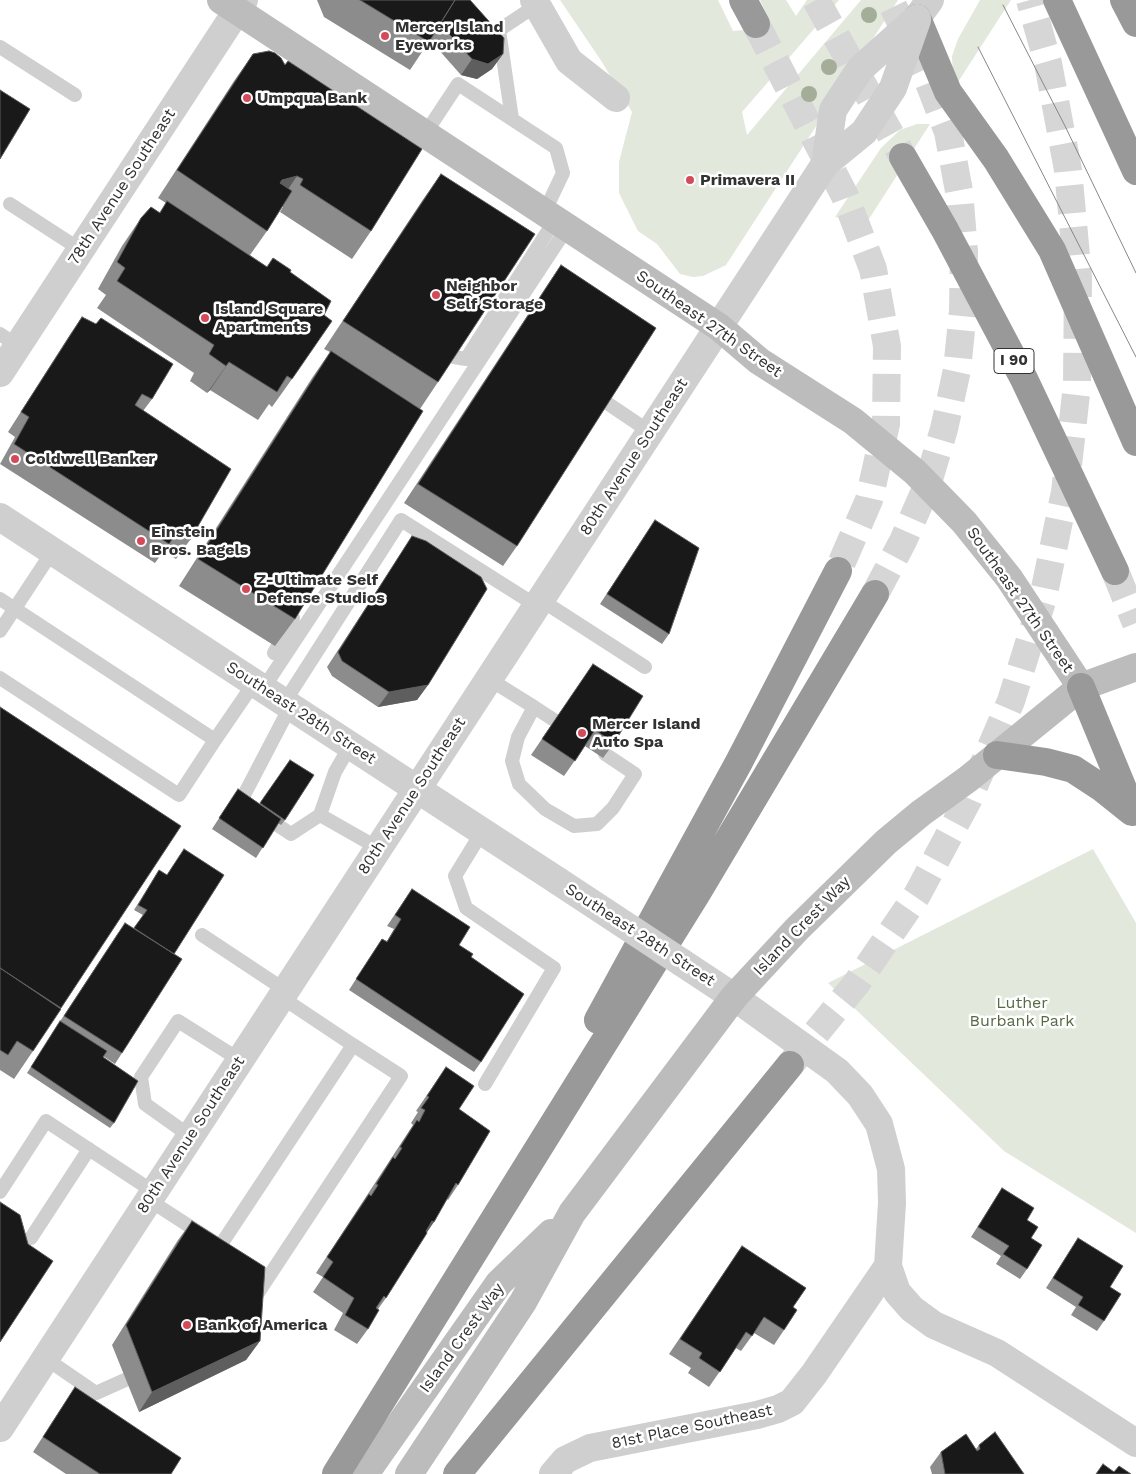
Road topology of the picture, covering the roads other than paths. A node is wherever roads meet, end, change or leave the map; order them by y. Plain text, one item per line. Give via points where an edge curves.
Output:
1 (743, 0) edge
2 (1057, 0) edge
3 (1124, 0) edge
4 (535, 2) edge
5 (234, 4) edge
6 (924, 9) edge
7 (1136, 23) edge
8 (756, 24) tunnel mouth
9 (0, 47) edge
10 (75, 96) dead end
11 (616, 98) dead end
12 (512, 119) junction
13 (425, 134) junction
14 (904, 157) tunnel mouth
15 (825, 164) junction
16 (1136, 171) edge
17 (10, 204) dead end
18 (555, 220) junction
19 (81, 250) junction
20 (719, 327) junction
21 (9, 340) edge
22 (454, 357) edge
23 (0, 373) edge
24 (583, 376) edge
25 (650, 432) junction
26 (1136, 442) edge
27 (0, 518) edge
28 (52, 552) junction
29 (838, 571) tunnel mouth
30 (1115, 571) tunnel mouth
31 (875, 594) tunnel mouth
32 (0, 599) edge
33 (539, 603) junction
34 (15, 608) junction
35 (295, 615) edge
36 (0, 632) edge
37 (274, 652) dead end
38 (645, 668) dead end
39 (1136, 668) edge
40 (0, 678) edge
41 (489, 679) junction
42 (1081, 687) junction
43 (273, 695) junction
44 (534, 707) junction
45 (554, 720) edge
46 (215, 740) junction
47 (350, 746) junction
48 (605, 754) edge
49 (996, 755) junction
50 (416, 789) junction
51 (320, 815) junction
52 (1134, 815) edge
53 (482, 832) junction
54 (378, 848) junction
55 (202, 935) dead end
56 (283, 994) junction
57 (734, 997) junction
58 (353, 1045) junction
59 (240, 1060) junction
60 (790, 1066) tunnel mouth
61 (485, 1084) dead end
62 (190, 1136) junction
63 (89, 1149) junction
64 (0, 1192) edge
65 (151, 1196) junction
66 (500, 1209) junction
67 (572, 1213) junction
68 (31, 1238) dead end
69 (888, 1266) junction
70 (245, 1312) edge
71 (45, 1358) junction
72 (159, 1365) edge
73 (0, 1428) edge
74 (1136, 1443) edge
75 (336, 1474) edge
76 (365, 1474) edge
77 (409, 1474) edge
78 (457, 1474) edge
79 (552, 1474) edge

1 - 8 highway
2 - 16 highway
3 - 7 highway
4 - 11 street via 569,61
4 - 12 lane via 499,30
5 - 13 main road, Southeast 27th Street
5 - 19 street, 78th Avenue Southeast
6 - 15 street, 80th Avenue Southeast, bridge via 893,88 864,132
6 - 15 street, 80th Avenue Southeast, bridge via 860,69 833,110
6 - 26 highway via 948,92 996,159 1052,250
9 - 10 lane
12 - 13 lane via 458,84
12 - 18 lane via 556,148 563,173
13 - 18 main road, Southeast 27th Street
14 - 30 highway, I 90 via 1024,379
15 - 20 street, 80th Avenue Southeast
17 - 19 lane
18 - 20 main road, Southeast 27th Street
18 - 22 lane via 466,358
18 - 43 lane
19 - 21 street, 78th Avenue Southeast
20 - 25 street, 80th Avenue Southeast
20 - 42 main road, Southeast 27th Street via 760,361 853,421 915,472 964,522 1009,578
21 - 23 street, 78th Avenue Southeast
24 - 25 lane via 607,403
25 - 33 street, 80th Avenue Southeast
27 - 28 street, Southeast 28th Street
28 - 34 lane
28 - 43 street, Southeast 28th Street
29 - 66 highway
31 - 66 highway via 697,893
32 - 34 lane
33 - 38 lane
33 - 41 street, 80th Avenue Southeast
33 - 43 lane via 401,520
34 - 36 lane
34 - 46 lane
35 - 37 lane
39 - 42 main road, Island Crest Way
40 - 46 lane via 179,795
41 - 44 lane
41 - 50 street, 80th Avenue Southeast
42 - 49 main road, Island Crest Way
42 - 52 highway
43 - 46 lane
43 - 47 street, Southeast 28th Street
43 - 51 lane via 243,797 247,805 291,834
44 - 45 lane
44 - 48 lane via 518,737 512,761 519,784 545,809 574,826 597,824 613,808 635,774
47 - 50 street, Southeast 28th Street
47 - 51 lane via 335,772
49 - 52 highway via 1073,769
49 - 57 main road, Island Crest Way via 886,842 797,929
50 - 53 street, Southeast 28th Street
50 - 54 street, 80th Avenue Southeast
51 - 54 lane
53 - 57 street, Southeast 28th Street, bridge
53 - 61 lane via 455,876 466,908 554,968
54 - 56 street, 80th Avenue Southeast
55 - 56 lane
56 - 58 lane
56 - 59 street, 80th Avenue Southeast
57 - 67 main road, Island Crest Way
57 - 69 street, Southeast 28th Street via 837,1071 860,1095 879,1124 891,1169
58 - 65 lane via 220,1246
58 - 70 lane via 401,1076
59 - 62 street, 80th Avenue Southeast
59 - 62 lane via 178,1021 141,1077 146,1104
60 - 78 highway
62 - 65 street, 80th Avenue Southeast
63 - 64 lane via 46,1121
63 - 65 lane
63 - 68 lane
65 - 71 street, 80th Avenue Southeast
66 - 75 highway
67 - 76 main road, Island Crest Way via 499,1283
67 - 77 main road, Island Crest Way via 523,1302
69 - 74 street, Southeast 28th Street via 897,1292 912,1310 934,1325 997,1353
69 - 79 street, 81st Place Southeast via 792,1402 757,1415 590,1448 565,1460
71 - 72 lane via 96,1393
71 - 73 street, 80th Avenue Southeast

